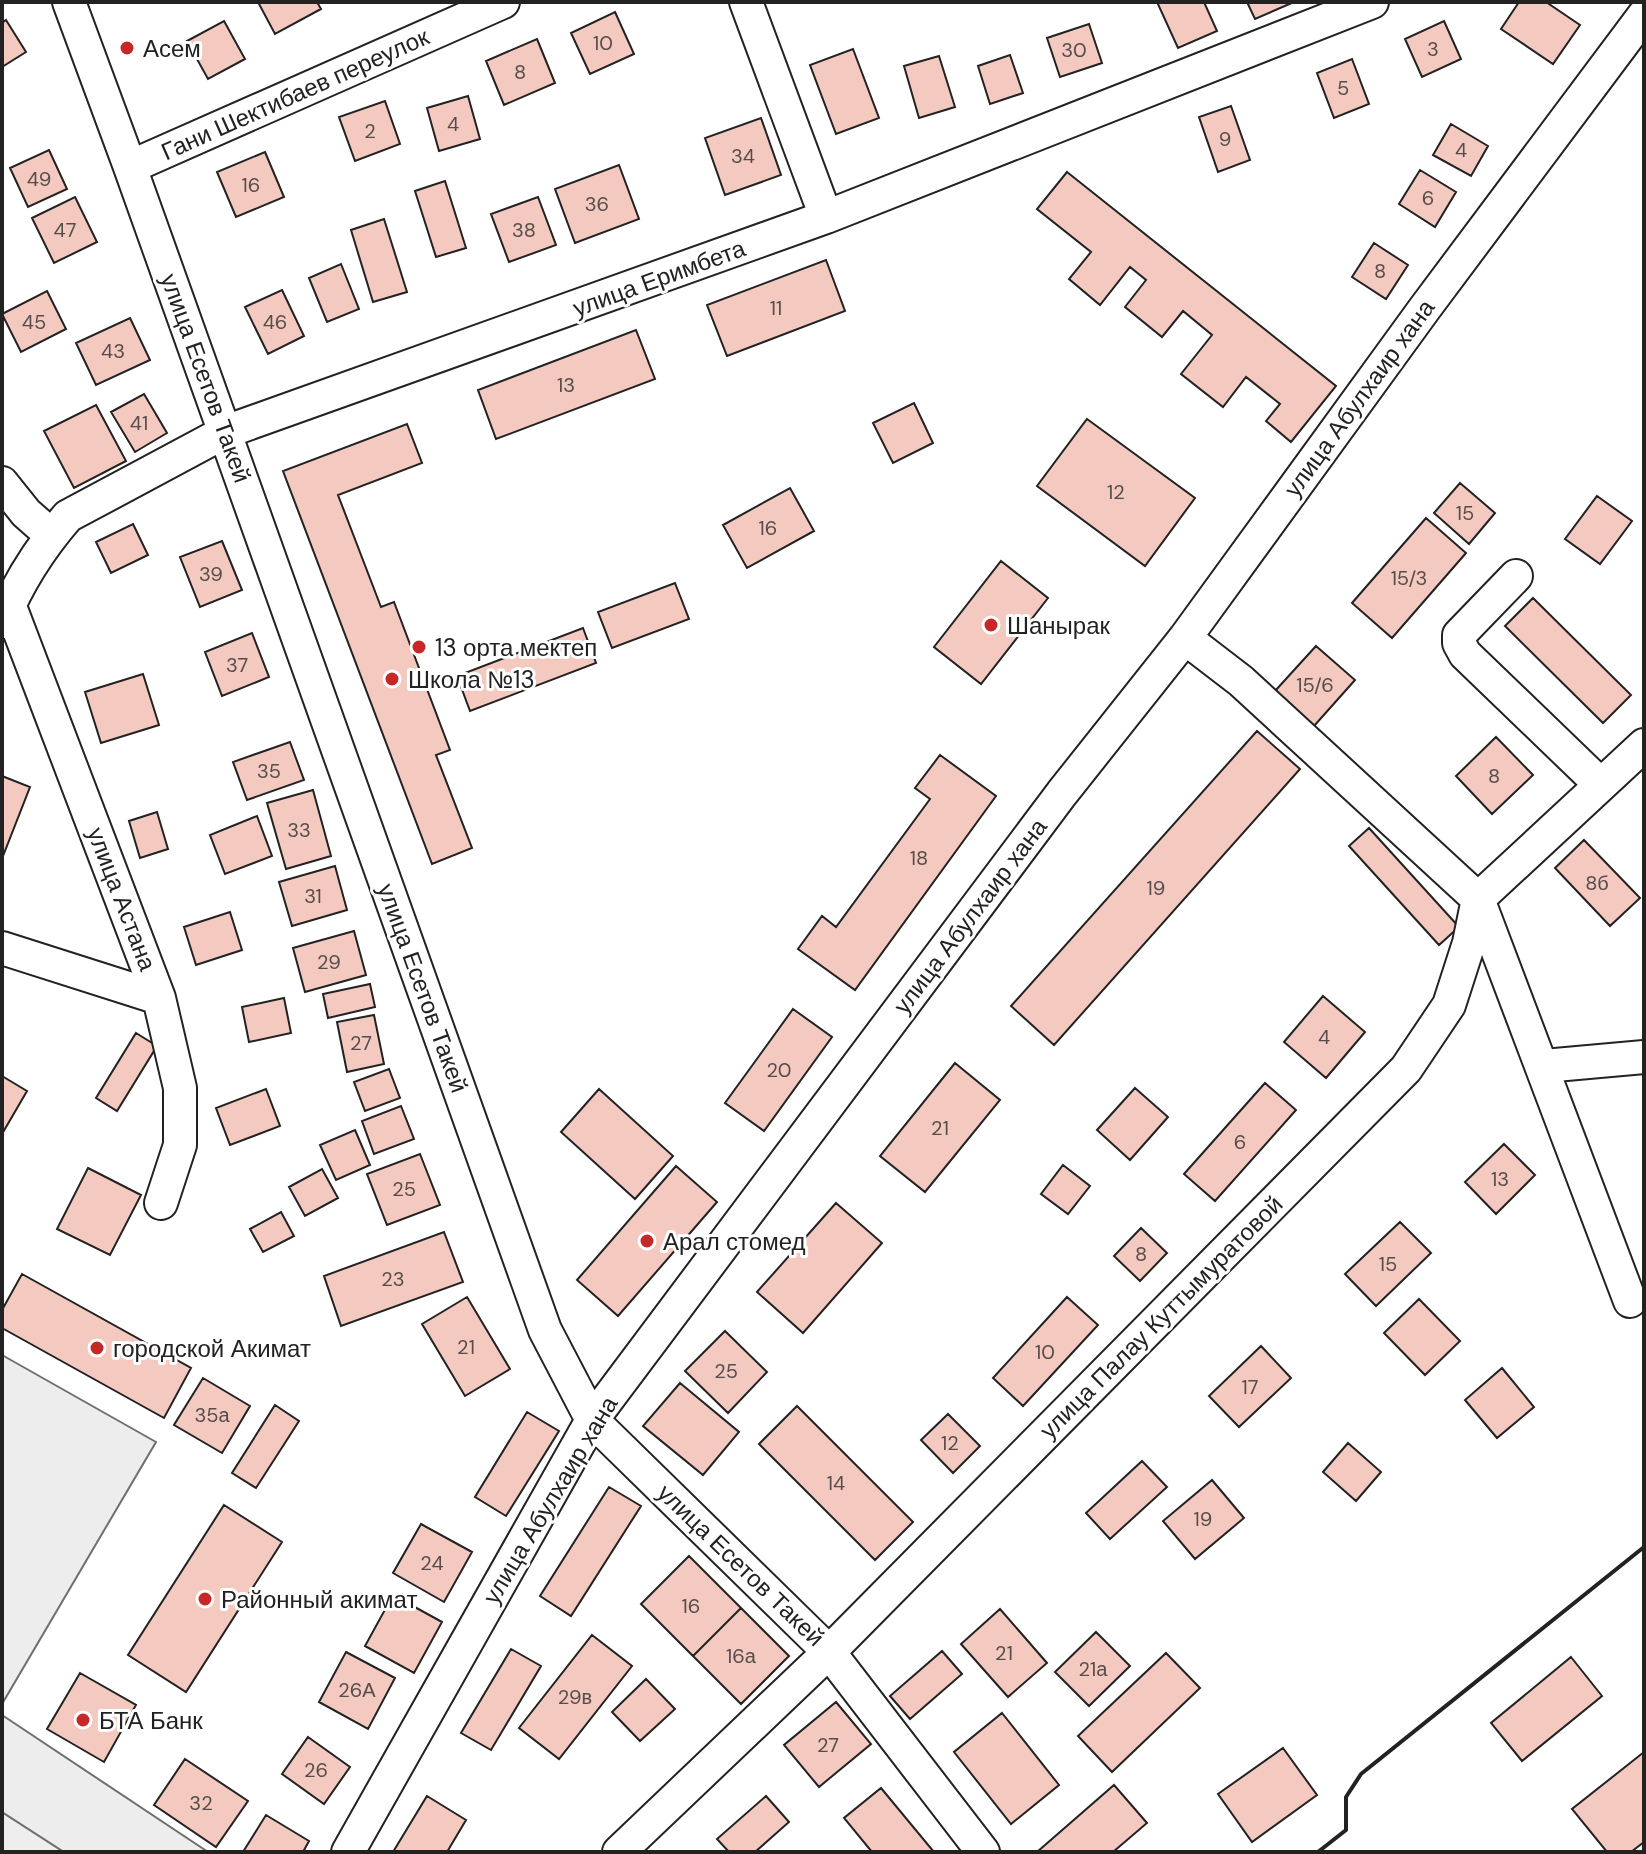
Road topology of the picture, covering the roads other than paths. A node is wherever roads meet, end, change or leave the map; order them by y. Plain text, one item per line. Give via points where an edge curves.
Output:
1 (69, 2) edge
2 (503, 2) edge
3 (746, 2) edge
4 (1372, 2) edge
5 (1644, 15) edge
6 (130, 167) junction
7 (826, 217) junction
8 (225, 432) junction
9 (2, 483) edge
10 (51, 535) junction
11 (1516, 576) dead end
12 (6, 613) edge
13 (1185, 638) junction
14 (1644, 745) edge
15 (1601, 785) junction
16 (1478, 899) junction
17 (2, 948) edge
18 (159, 998) junction
19 (1644, 1057) edge
20 (1544, 1066) junction
21 (161, 1203) dead end
22 (1630, 1301) dead end
23 (592, 1420) junction
24 (829, 1652) junction
25 (348, 1852) edge
26 (619, 1852) edge
27 (983, 1852) edge

1 - 6 street, улица Есетов Такей
2 - 6 street, Гани Шектибаев переулок
3 - 7 street
4 - 7 street, улица Еримбета
5 - 13 street, улица Абулхаир хана
6 - 8 street, улица Есетов Такей
7 - 8 street, улица Еримбета
8 - 10 street, улица Еримбета via 68,516
8 - 23 street, улица Есетов Такей via 545,1330
9 - 10 street
10 - 12 street, улица Еримбета
11 - 15 street via 1459,635 1459,643
12 - 18 street, улица Астана
13 - 16 street via 1241,681
13 - 23 street, улица Абулхаир хана via 1062,793
14 - 15 street
15 - 16 street
16 - 20 street
16 - 24 street, улица Палау Куттымуратовой via 1449,1005 1406,1069
17 - 18 street
18 - 21 street, улица Астана via 180,1088 180,1145
19 - 20 street
20 - 22 street
23 - 24 street, улица Есетов Такей
23 - 25 street, улица Абулхаир хана
24 - 26 street, улица Палау Куттымуратовой
24 - 27 street, улица Есетов Такей

